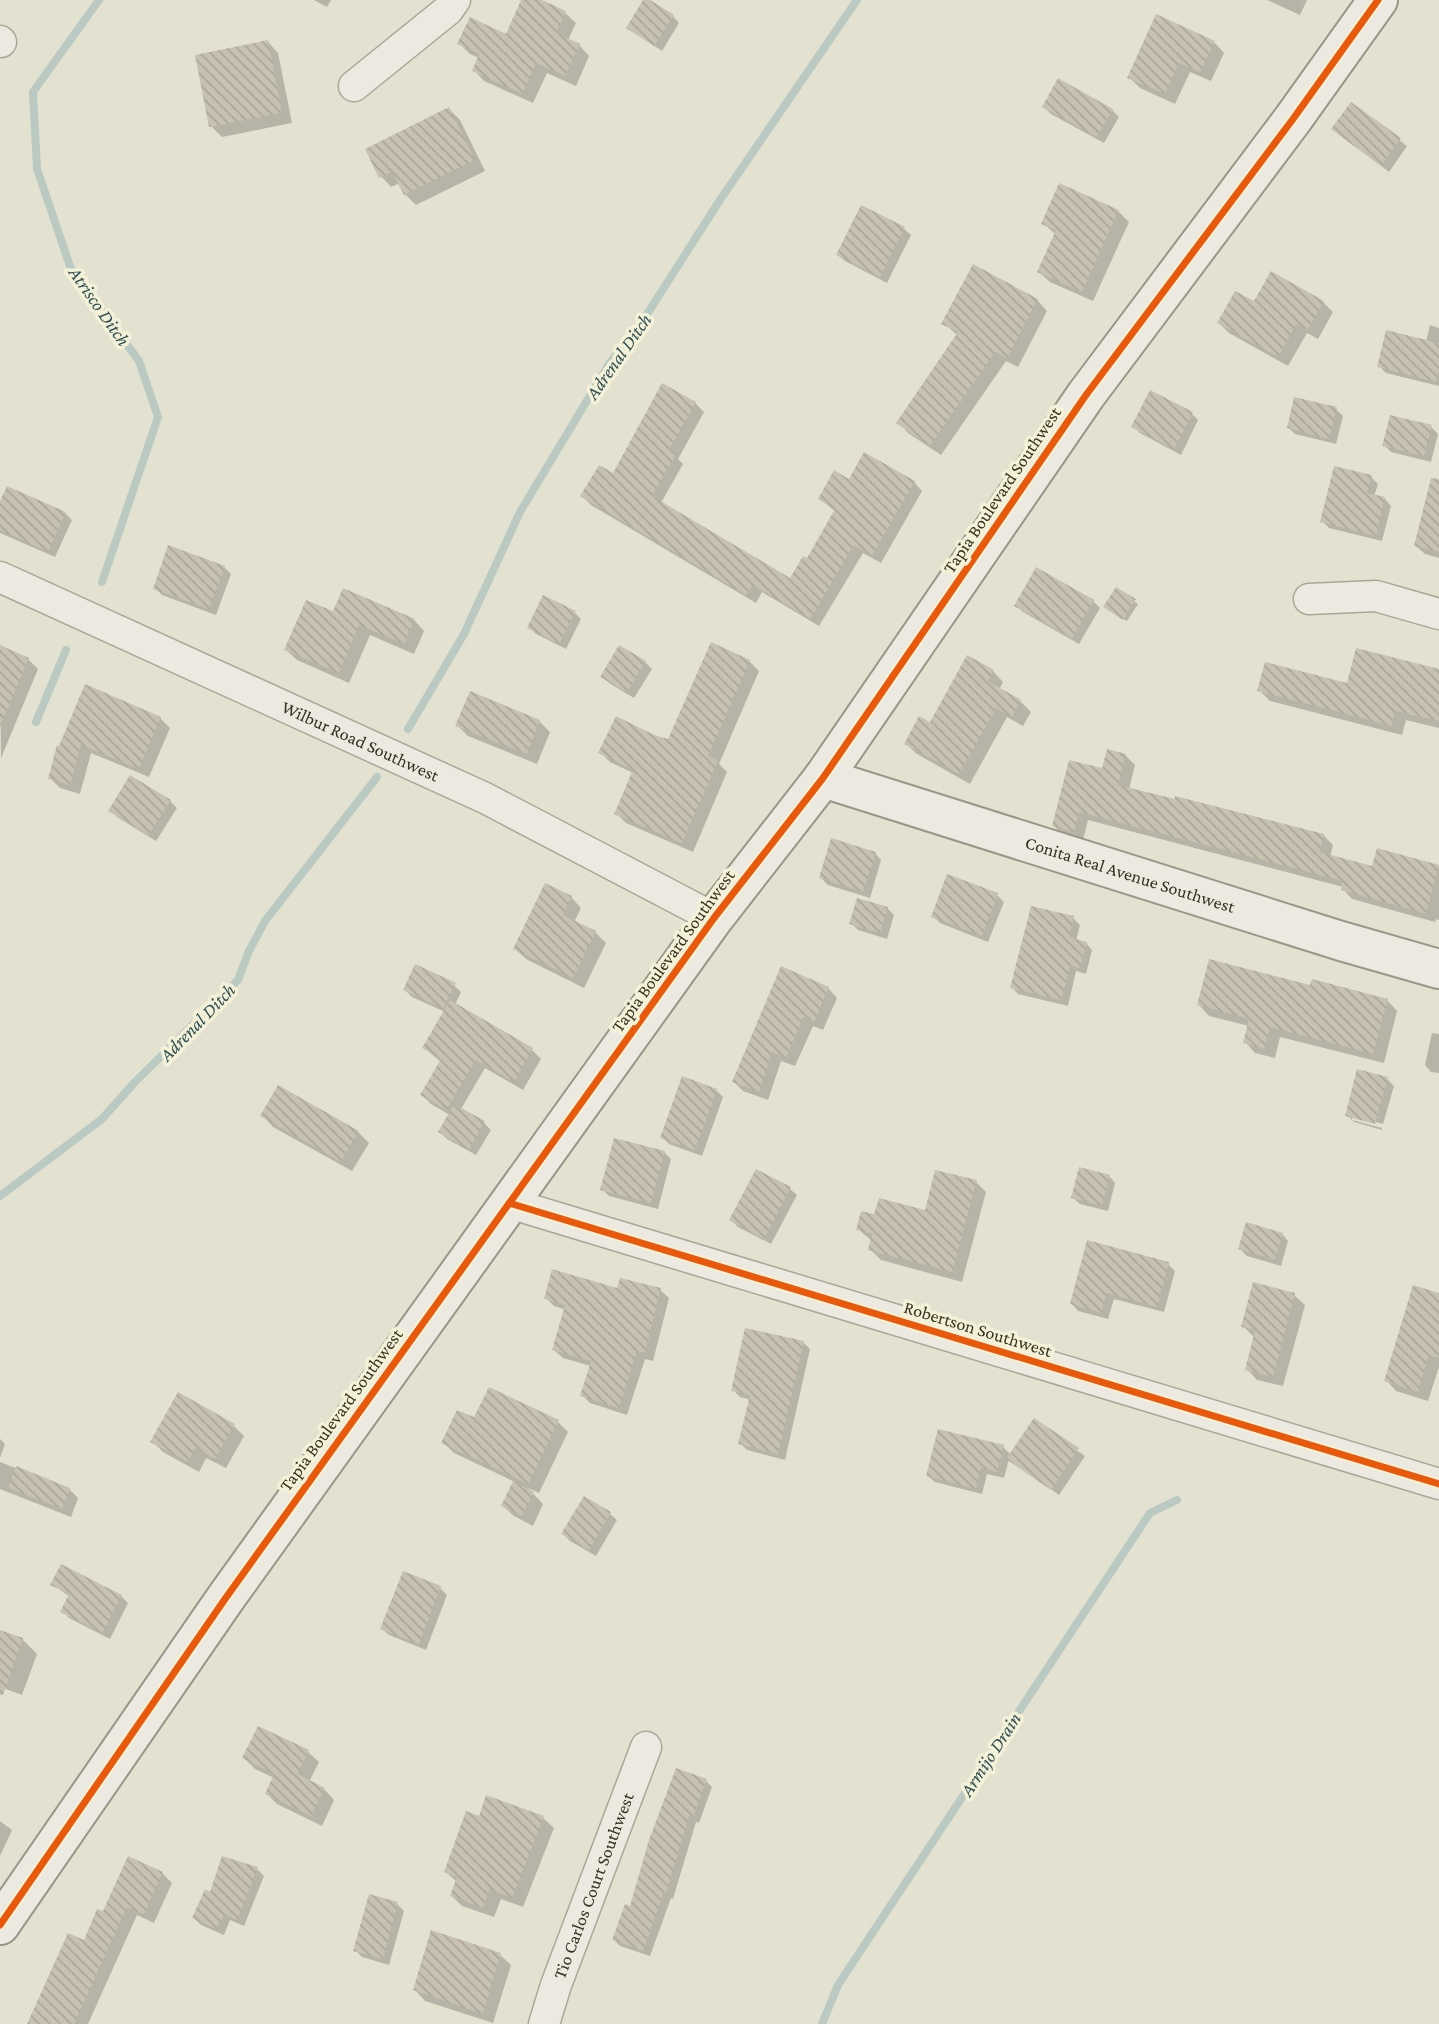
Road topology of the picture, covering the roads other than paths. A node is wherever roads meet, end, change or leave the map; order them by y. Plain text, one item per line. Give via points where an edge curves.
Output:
1 (455, 0) edge
2 (1378, 0) edge
3 (354, 86) dead end
4 (0, 577) edge
5 (1309, 599) dead end
6 (1439, 614) edge
7 (823, 778) junction
8 (714, 918) junction
9 (1439, 969) edge
10 (509, 1203) junction
11 (1439, 1484) edge
12 (646, 1747) dead end
13 (0, 1925) edge
14 (544, 2024) edge

1 - 3 street
2 - 7 street, Tapia Boulevard Southwest via 1086,395
4 - 8 street, Wilbur Road Southwest via 485,798
5 - 6 street via 1376,596
7 - 8 street, Tapia Boulevard Southwest
7 - 9 street, Conita Real Avenue Southwest
8 - 10 street, Tapia Boulevard Southwest
10 - 11 street, Robertson Southwest
10 - 13 street, Tapia Boulevard Southwest via 225,1599
12 - 14 street, Tio Carlos Court Southwest

